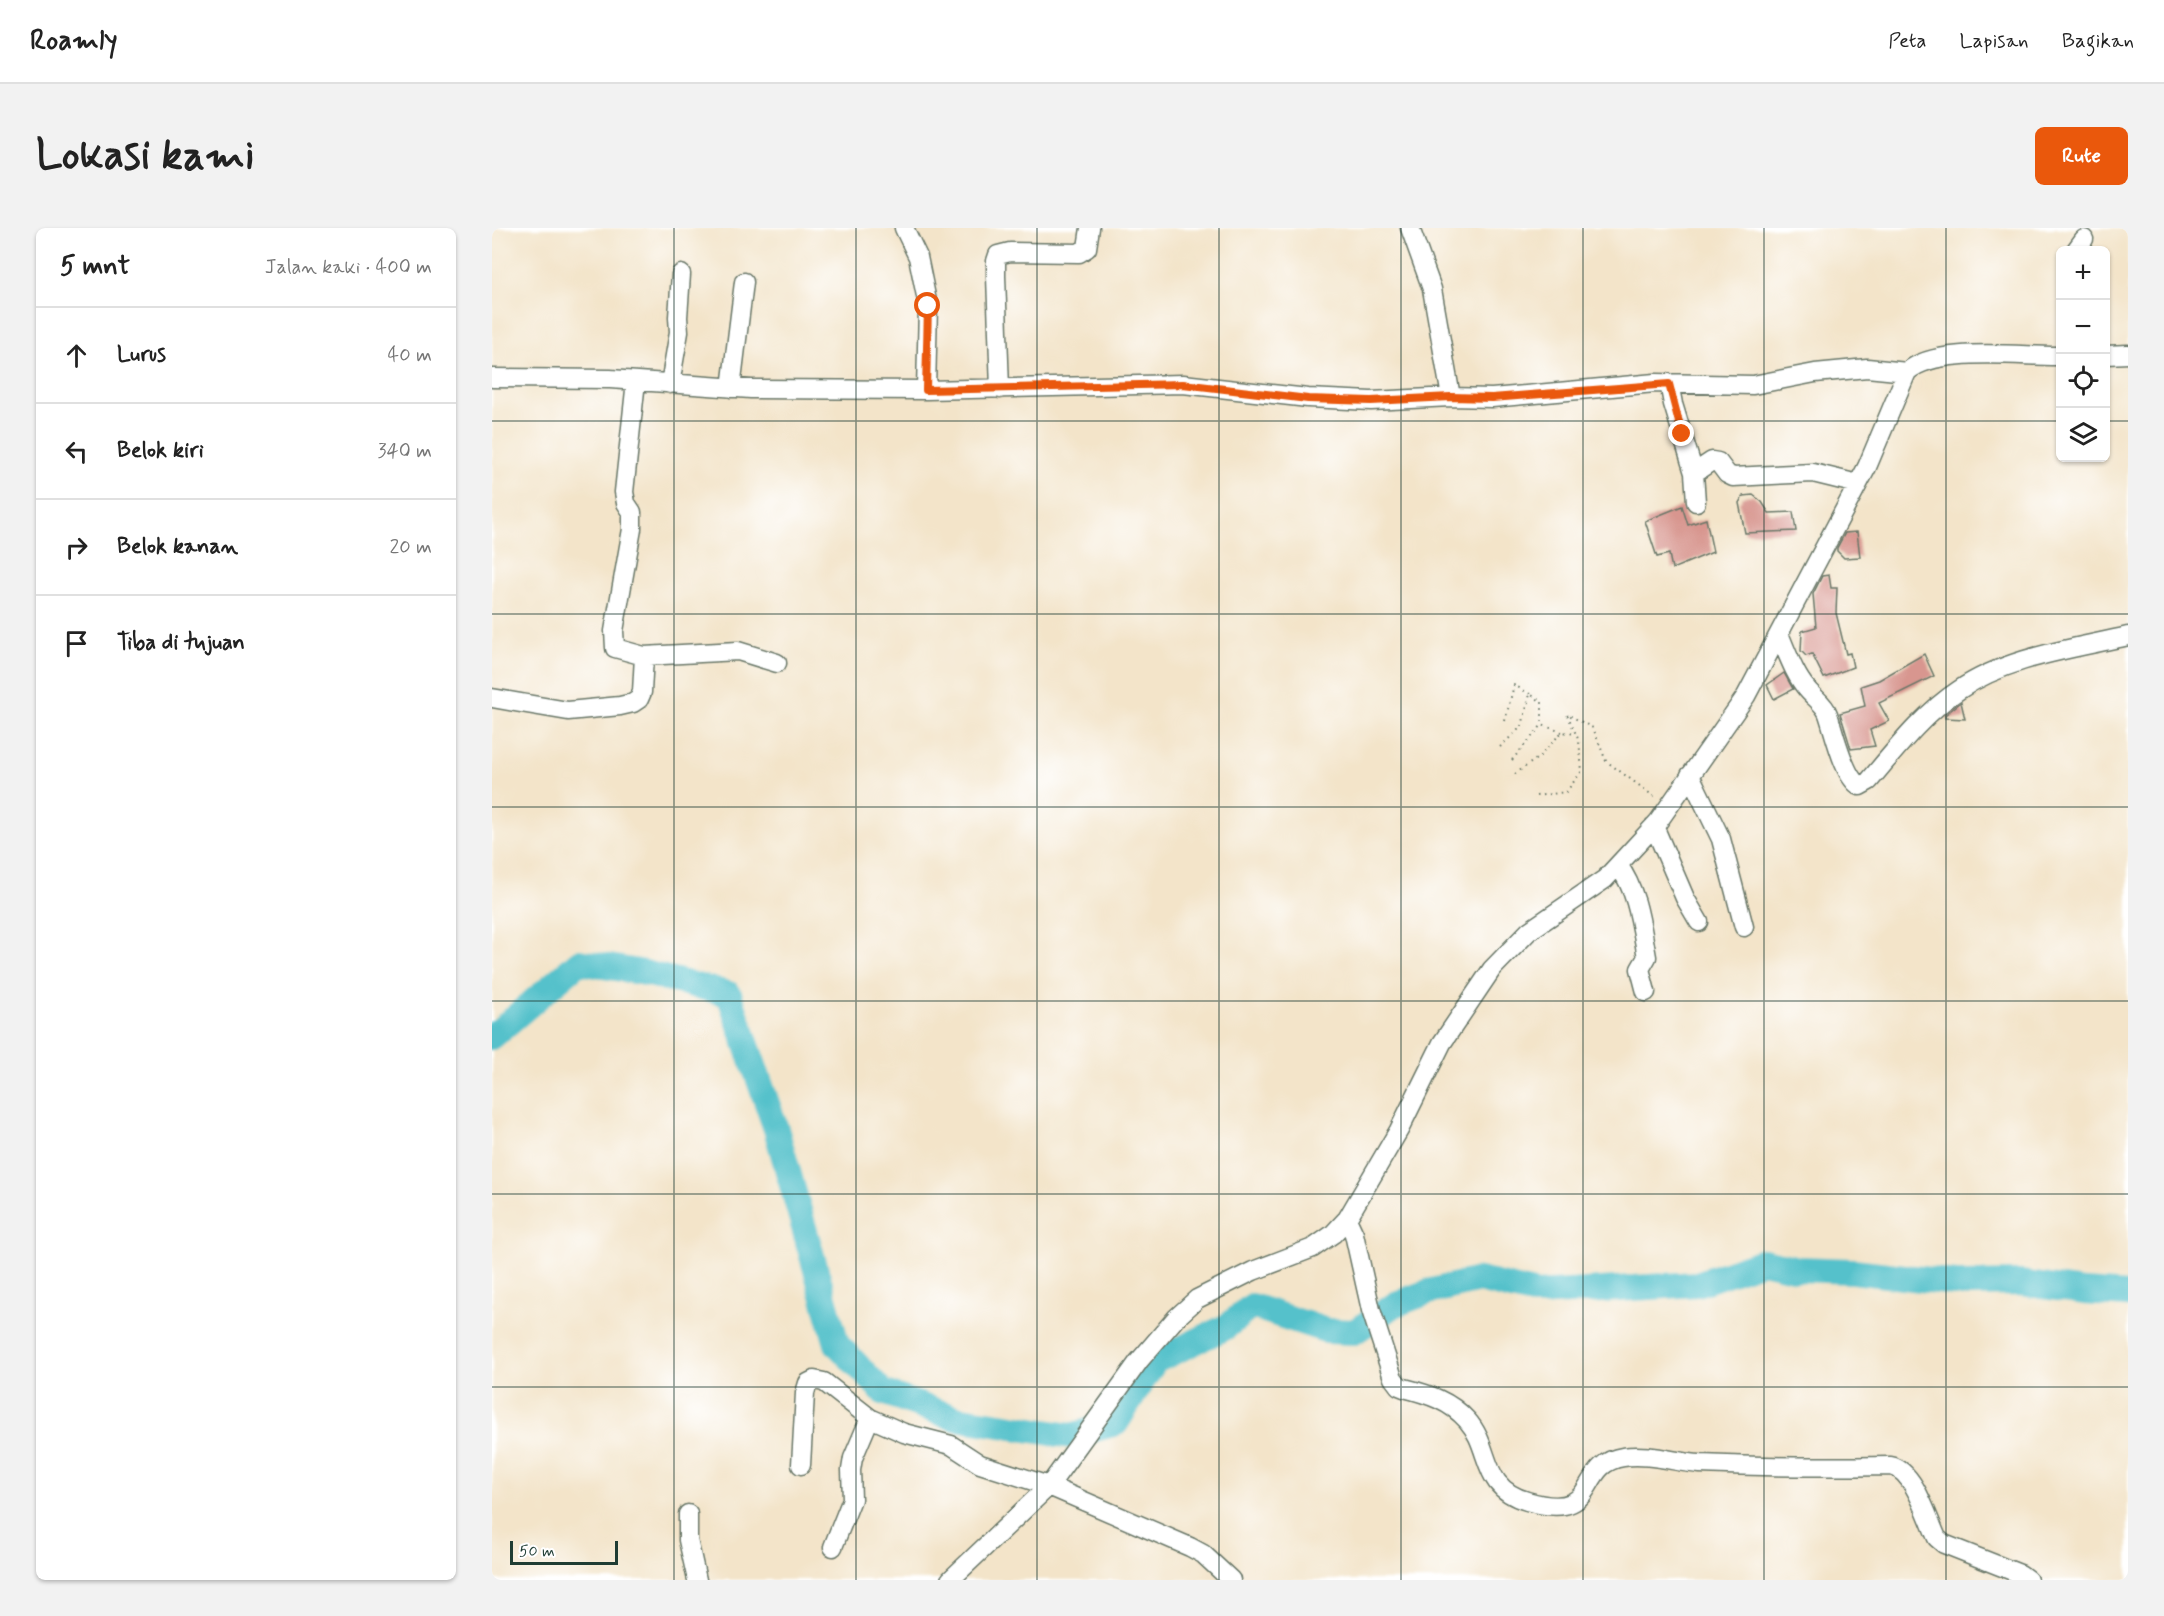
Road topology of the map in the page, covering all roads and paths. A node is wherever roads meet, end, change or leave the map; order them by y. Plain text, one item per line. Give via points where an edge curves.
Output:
1 (904, 228) edge
2 (1090, 228) edge
3 (1410, 228) edge
4 (681, 274) dead end
5 (744, 282) dead end
6 (2128, 354) edge
7 (2110, 355) edge
8 (2056, 356) edge
9 (1907, 372) junction
10 (492, 378) edge
11 (636, 381) junction
12 (670, 384) junction
13 (1669, 384) junction
14 (731, 387) junction
15 (1000, 389) junction
16 (926, 390) junction
17 (1451, 397) junction
18 (1694, 473) junction
19 (1858, 484) junction
20 (1696, 502) dead end
21 (1779, 634) junction
22 (2128, 636) edge
23 (644, 656) junction
24 (777, 663) dead end
25 (1530, 694) junction
26 (492, 698) edge
27 (1505, 721) dead end
28 (1542, 725) junction
29 (1562, 732) junction
30 (1576, 734) junction
31 (1500, 747) dead end
32 (1512, 760) dead end
33 (1515, 774) dead end
34 (1690, 775) junction
35 (1536, 796) dead end
36 (1668, 807) junction
37 (1654, 826) junction
38 (1618, 866) junction
39 (1699, 922) dead end
40 (1744, 927) dead end
41 (1646, 992) dead end
42 (1347, 1219) junction
43 (870, 1418) junction
44 (801, 1465) dead end
45 (1048, 1486) junction
46 (688, 1514) dead end
47 (833, 1547) dead end
48 (697, 1580) edge
49 (950, 1580) edge
50 (1231, 1580) edge
51 (2028, 1580) edge

1 - 16 street via 918,257 928,306
2 - 15 street via 1087,248 1079,253 998,255
3 - 17 street via 1432,289
4 - 12 street via 680,332
5 - 14 street
6 - 7 street
8 - 9 street via 1954,355 1926,361
9 - 13 street via 1867,368 1753,385
9 - 19 street
10 - 11 street
11 - 12 street
11 - 23 street via 624,492 632,512 632,529 614,646
12 - 14 street
13 - 17 street via 1492,398
13 - 18 street
14 - 16 street
15 - 16 street
15 - 17 street via 1183,384 1308,399
18 - 19 street via 1712,461 1733,477 1813,473
18 - 20 street
19 - 21 street
21 - 22 street via 1807,689 1823,704 1836,743 1854,782 1860,786 1932,712 1959,690 1991,672
21 - 34 street via 1746,696
23 - 24 street via 738,651
23 - 26 street via 642,693 633,703 568,711
25 - 27 path via 1514,685
25 - 28 path via 1542,702
25 - 31 path via 1522,726
28 - 29 path
28 - 32 path
29 - 30 path
29 - 33 path via 1539,757
30 - 35 path via 1582,771 1566,792
30 - 36 path via 1567,714 1593,728 1606,761
34 - 36 street
34 - 40 street via 1721,839
36 - 37 street
37 - 38 street
37 - 39 street
38 - 41 street via 1634,892 1647,957 1640,969
38 - 42 street via 1529,931 1492,969 1442,1043 1399,1131
42 - 45 street via 1313,1248 1253,1271 1197,1299 1139,1361
42 - 51 street via 1393,1378 1399,1386 1454,1407 1469,1422 1492,1476 1506,1492 1526,1501 1571,1505 1581,1498 1605,1463 1634,1456 1744,1466 1898,1467 1912,1484 1944,1545
43 - 44 street via 824,1382 808,1383
43 - 45 street via 904,1433 951,1445 980,1464
43 - 47 street via 853,1458 852,1499
45 - 49 street
45 - 50 street via 1190,1547
46 - 48 street via 688,1540

